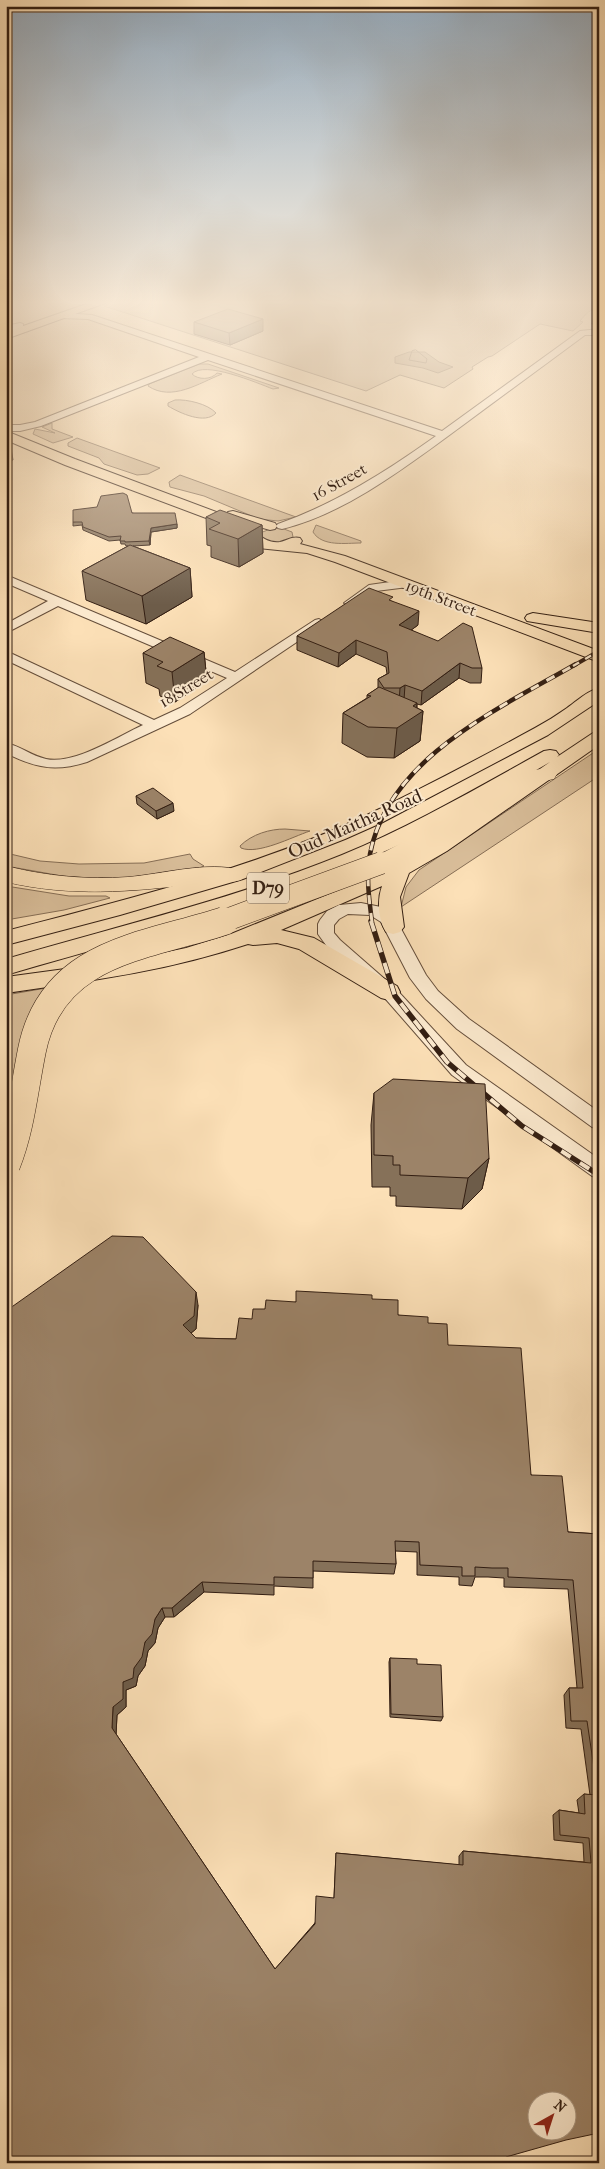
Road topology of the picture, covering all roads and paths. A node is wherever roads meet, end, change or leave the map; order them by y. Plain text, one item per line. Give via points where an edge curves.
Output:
1 (95, 402) edge
2 (344, 402) edge
3 (491, 402) edge
4 (38, 424) junction
5 (6, 428) edge
6 (6, 435) edge
7 (443, 435) junction
8 (28, 437) junction
9 (308, 518) junction
10 (276, 526) junction
11 (298, 534) junction
12 (252, 535) junction
13 (282, 546) junction
14 (376, 572) junction
15 (6, 578) edge
16 (404, 584) junction
17 (368, 591) junction
18 (58, 601) junction
19 (533, 618) junction
20 (599, 628) edge
21 (6, 629) edge
22 (599, 642) edge
23 (6, 655) edge
24 (598, 675) edge
25 (236, 678) junction
26 (599, 711) edge
27 (156, 726) junction
28 (599, 726) edge
29 (599, 738) edge
30 (6, 747) edge
31 (516, 774) junction
32 (546, 774) joint
33 (391, 866) junction
34 (6, 874) edge
35 (233, 874) junction
36 (393, 927) junction
37 (6, 938) edge
38 (239, 939) junction
39 (6, 967) edge
40 (6, 985) edge
41 (389, 992) junction
42 (599, 1122) edge
43 (6, 1165) edge
44 (599, 1170) edge

1 - 4 street
2 - 7 street
3 - 7 street, 16 Street
4 - 5 street
4 - 8 street via 28,432
5 - 8 main road
6 - 12 main road via 235,524
7 - 9 street, 16 Street via 388,473
8 - 10 main road via 73,457 246,520
9 - 10 street, 16 Street
9 - 11 street, 16 Street
10 - 11 main road, 19th Street
10 - 12 main road via 258,529
11 - 13 main road via 294,542
11 - 19 main road, 19th Street
12 - 13 main road, 19th Street via 263,545
13 - 14 main road, 19th Street via 308,549
14 - 16 main road, 19th Street
14 - 17 street via 374,584
15 - 18 street
16 - 17 street, 18 Street via 379,586
16 - 24 main road, 19th Street via 503,622 512,634 583,660
17 - 25 street, 18 Street
18 - 21 street
18 - 25 street
19 - 20 main road
19 - 22 main road, 19th Street
23 - 27 street
24 - 35 main road, Oud Maitha Road / D79 via 572,713 542,731 374,819
25 - 27 street, 18 Street
26 - 31 main road via 528,756
27 - 30 street, 18 Street via 64,764 39,763
28 - 31 main road, Oud Maitha Road / D79
29 - 32 main road
31 - 39 main road, Oud Maitha Road / D79 via 416,830 316,872 202,910
32 - 33 highway via 532,777
33 - 36 main road via 388,898
33 - 38 main road via 349,894
33 - 43 highway, bridge via 124,949 70,979 43,1014 36,1030 22,1111
34 - 35 highway via 49,882 106,885
35 - 37 main road, Oud Maitha Road / D79
36 - 41 street via 387,918 375,911 360,908 345,909 333,915 326,924 326,934 334,944
36 - 42 street via 419,978 446,1009
38 - 40 main road via 188,955 124,969
38 - 41 main road via 264,936 294,938
41 - 44 street via 459,1070

